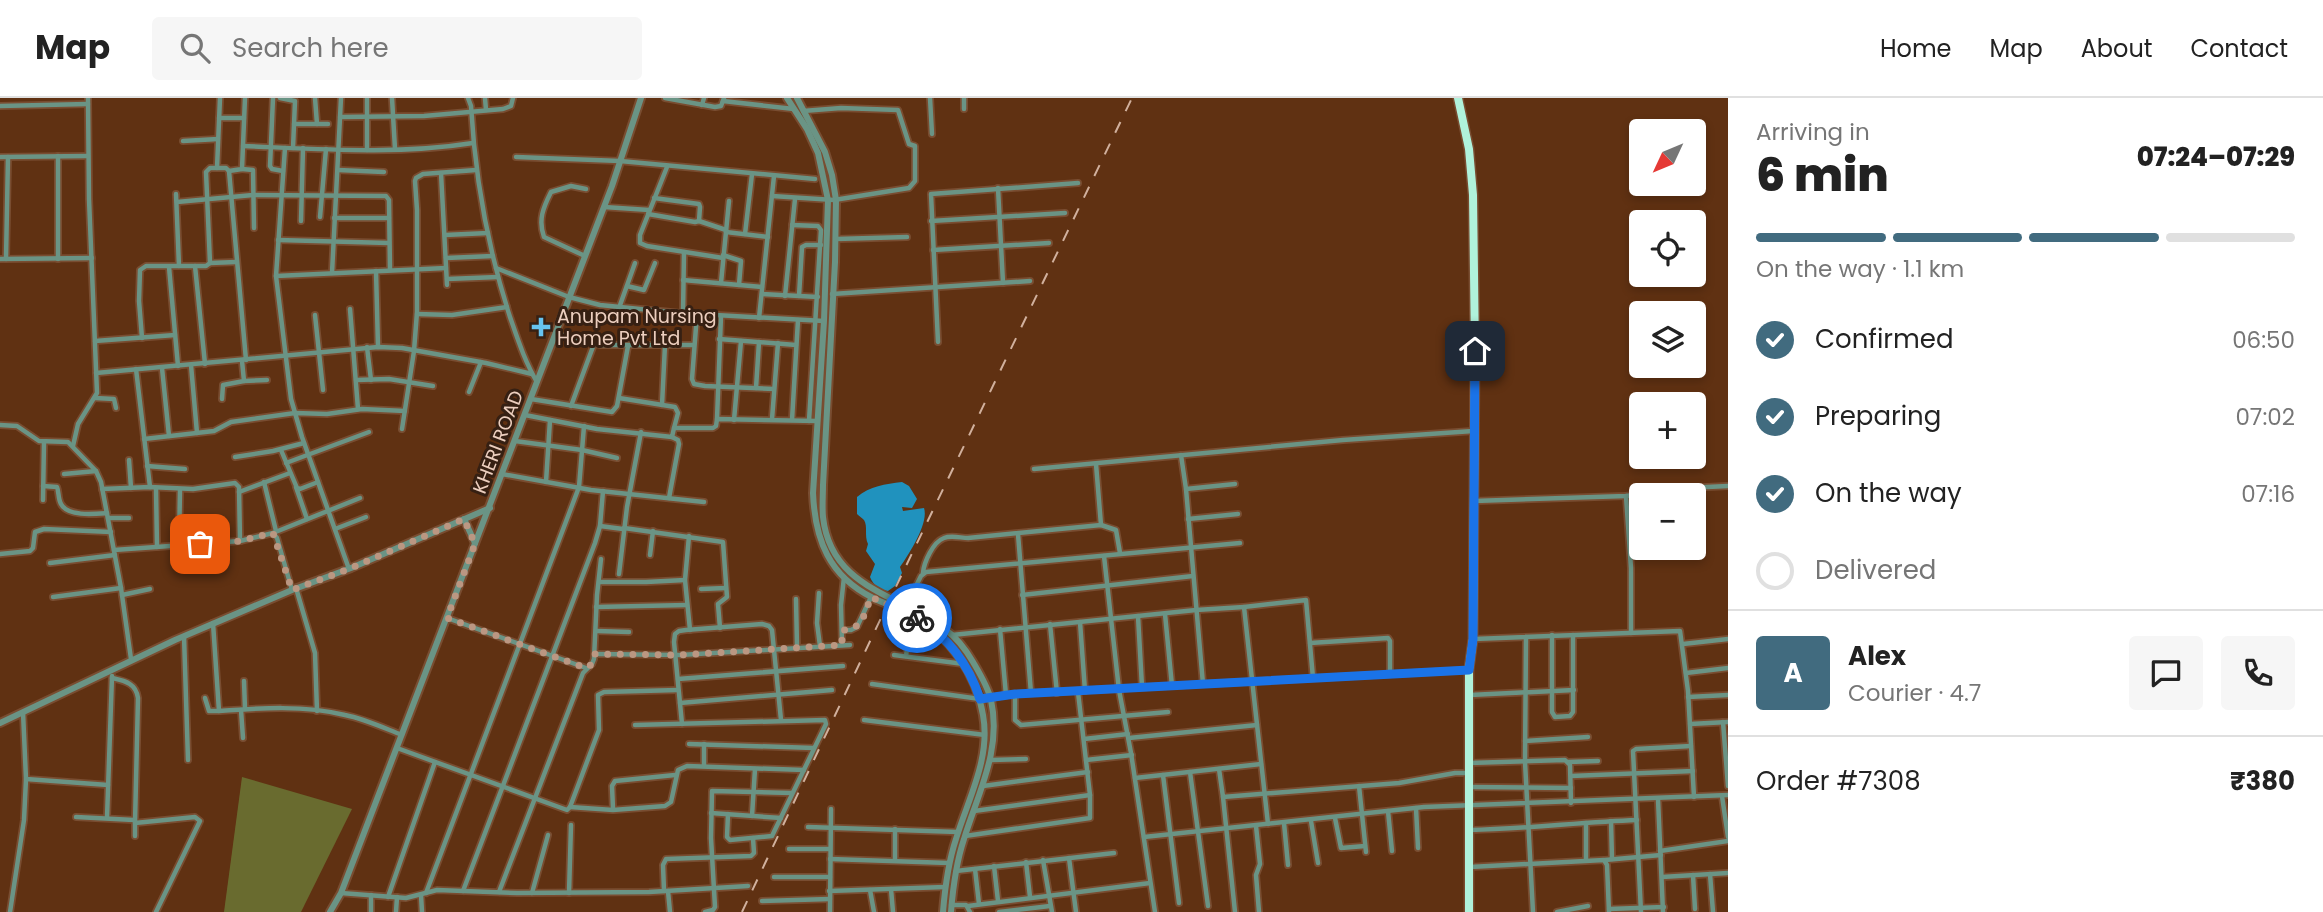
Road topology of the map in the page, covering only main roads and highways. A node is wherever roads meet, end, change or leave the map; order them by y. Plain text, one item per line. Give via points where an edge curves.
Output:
1 (1458, 98) edge
2 (1469, 912) edge

1 - 2 highway via 1473,195

